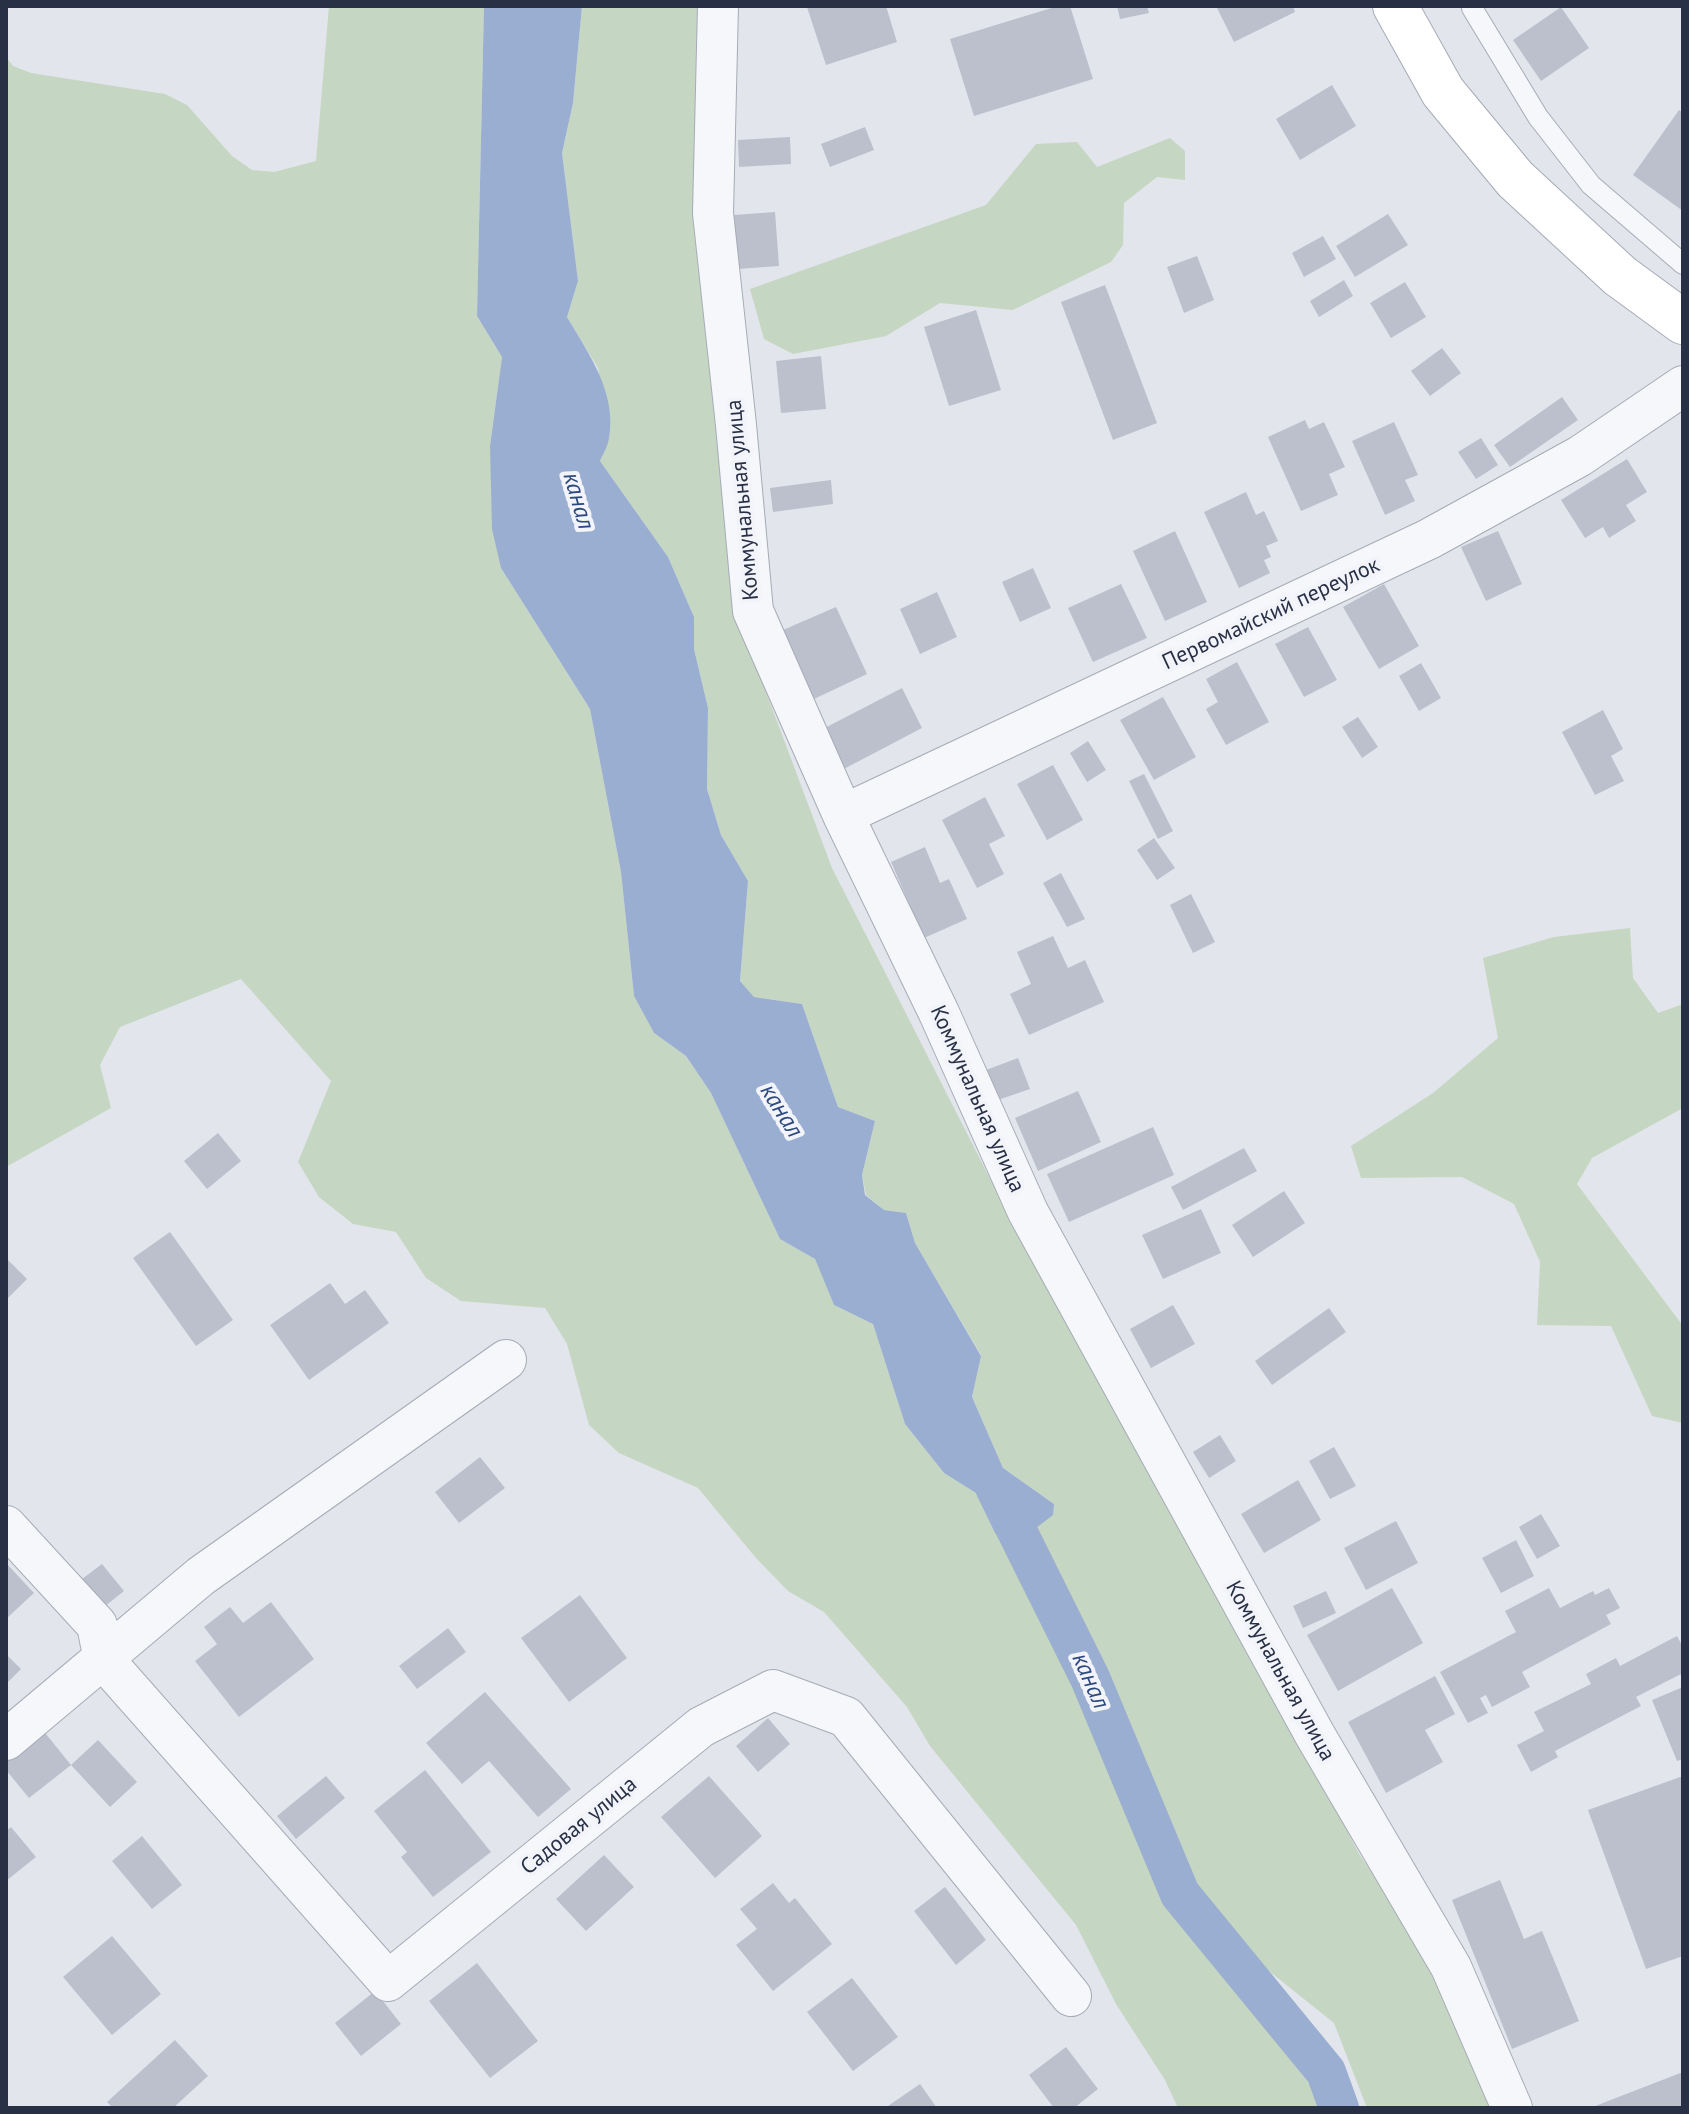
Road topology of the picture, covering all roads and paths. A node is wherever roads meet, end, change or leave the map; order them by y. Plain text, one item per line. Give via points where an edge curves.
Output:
1 (718, 6) edge
2 (1395, 6) edge
3 (1472, 8) dead end
4 (1683, 264) edge
5 (1683, 322) edge
6 (1683, 386) edge
7 (843, 815) junction
8 (506, 1360) dead end
9 (6, 1526) edge
10 (104, 1660) junction
11 (6, 1740) edge
12 (1071, 1996) dead end
13 (1512, 2108) edge

1 - 7 street, Коммунальная улица via 713,213 753,611
2 - 5 main road via 1443,92 1515,179 1620,276
3 - 4 lane via 1538,117 1591,185
6 - 7 street, Первомайский переулок via 1580,456 1429,539
7 - 13 street, Коммунальная улица via 1028,1212 1315,1735 1451,1967
8 - 10 street via 201,1576
9 - 10 street, Садовая улица via 97,1625
10 - 11 street
10 - 12 street, Садовая улица via 388,1981 701,1727 773,1690 846,1717

